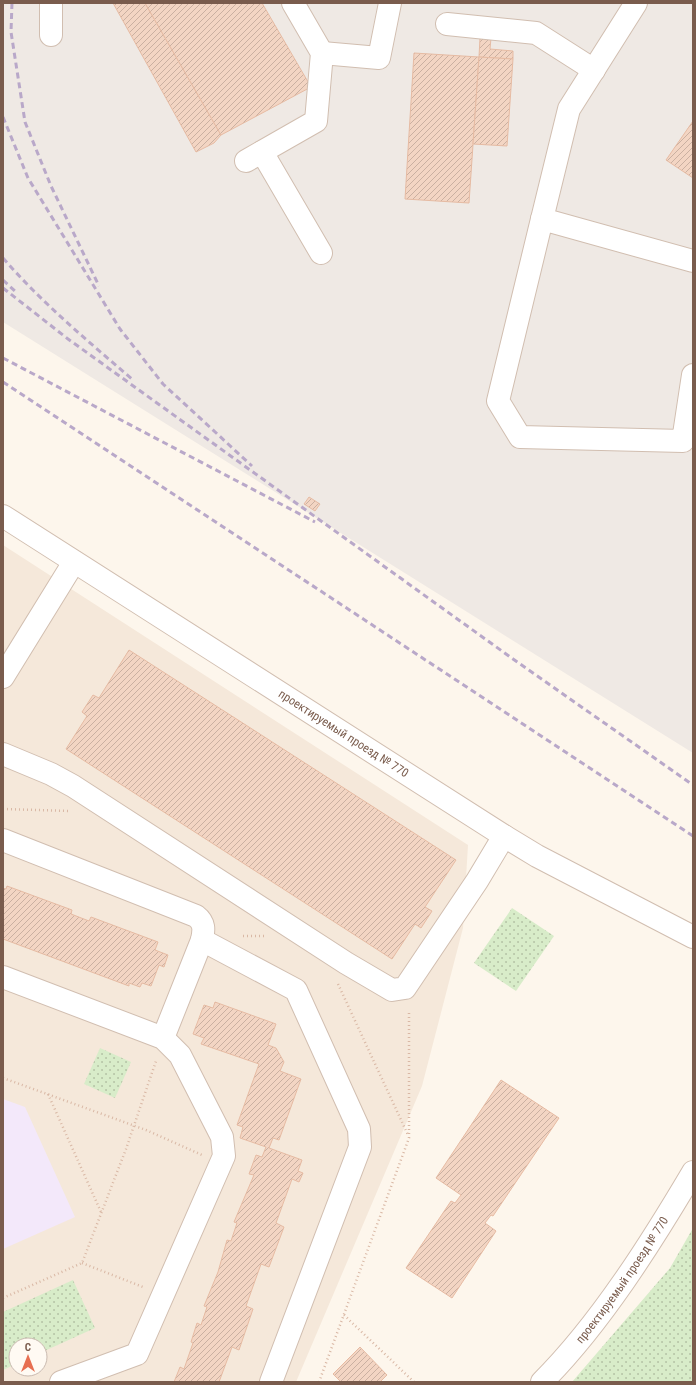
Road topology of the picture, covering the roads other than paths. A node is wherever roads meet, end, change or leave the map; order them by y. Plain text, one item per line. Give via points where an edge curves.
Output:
1 (51, 3) edge
2 (293, 3) edge
3 (390, 3) edge
4 (636, 3) edge
5 (447, 24) dead end
6 (51, 35) dead end
7 (322, 53) junction
8 (594, 70) junction
9 (542, 219) junction
10 (321, 253) dead end
11 (693, 261) edge
12 (693, 375) edge
13 (3, 516) edge
14 (74, 562) junction
15 (3, 677) edge
16 (3, 754) edge
17 (504, 836) junction
18 (3, 840) edge
19 (693, 937) edge
20 (202, 940) junction
21 (3, 977) edge
22 (163, 1038) junction
23 (693, 1172) edge
24 (61, 1382) edge
25 (271, 1382) edge
26 (542, 1382) edge

1 - 6 street
2 - 7 street
3 - 7 street via 379,58
4 - 8 street
5 - 8 street via 536,33
7 - 10 street via 316,121 254,156
8 - 9 street via 569,109
9 - 11 street
9 - 12 street via 498,401 520,438 683,441
13 - 14 street, проектируемый проезд № 770
14 - 15 street
14 - 17 street, проектируемый проезд № 770
16 - 17 street via 73,786 346,963 392,990 406,988
17 - 19 street, проектируемый проезд № 770 via 537,856
18 - 20 street via 196,916 202,920
20 - 22 street
20 - 25 street via 296,990 358,1129 360,1147
21 - 22 street
22 - 24 street via 180,1054 222,1137 224,1156 137,1354
23 - 26 street, проектируемый проезд № 770 via 656,1234 623,1282

